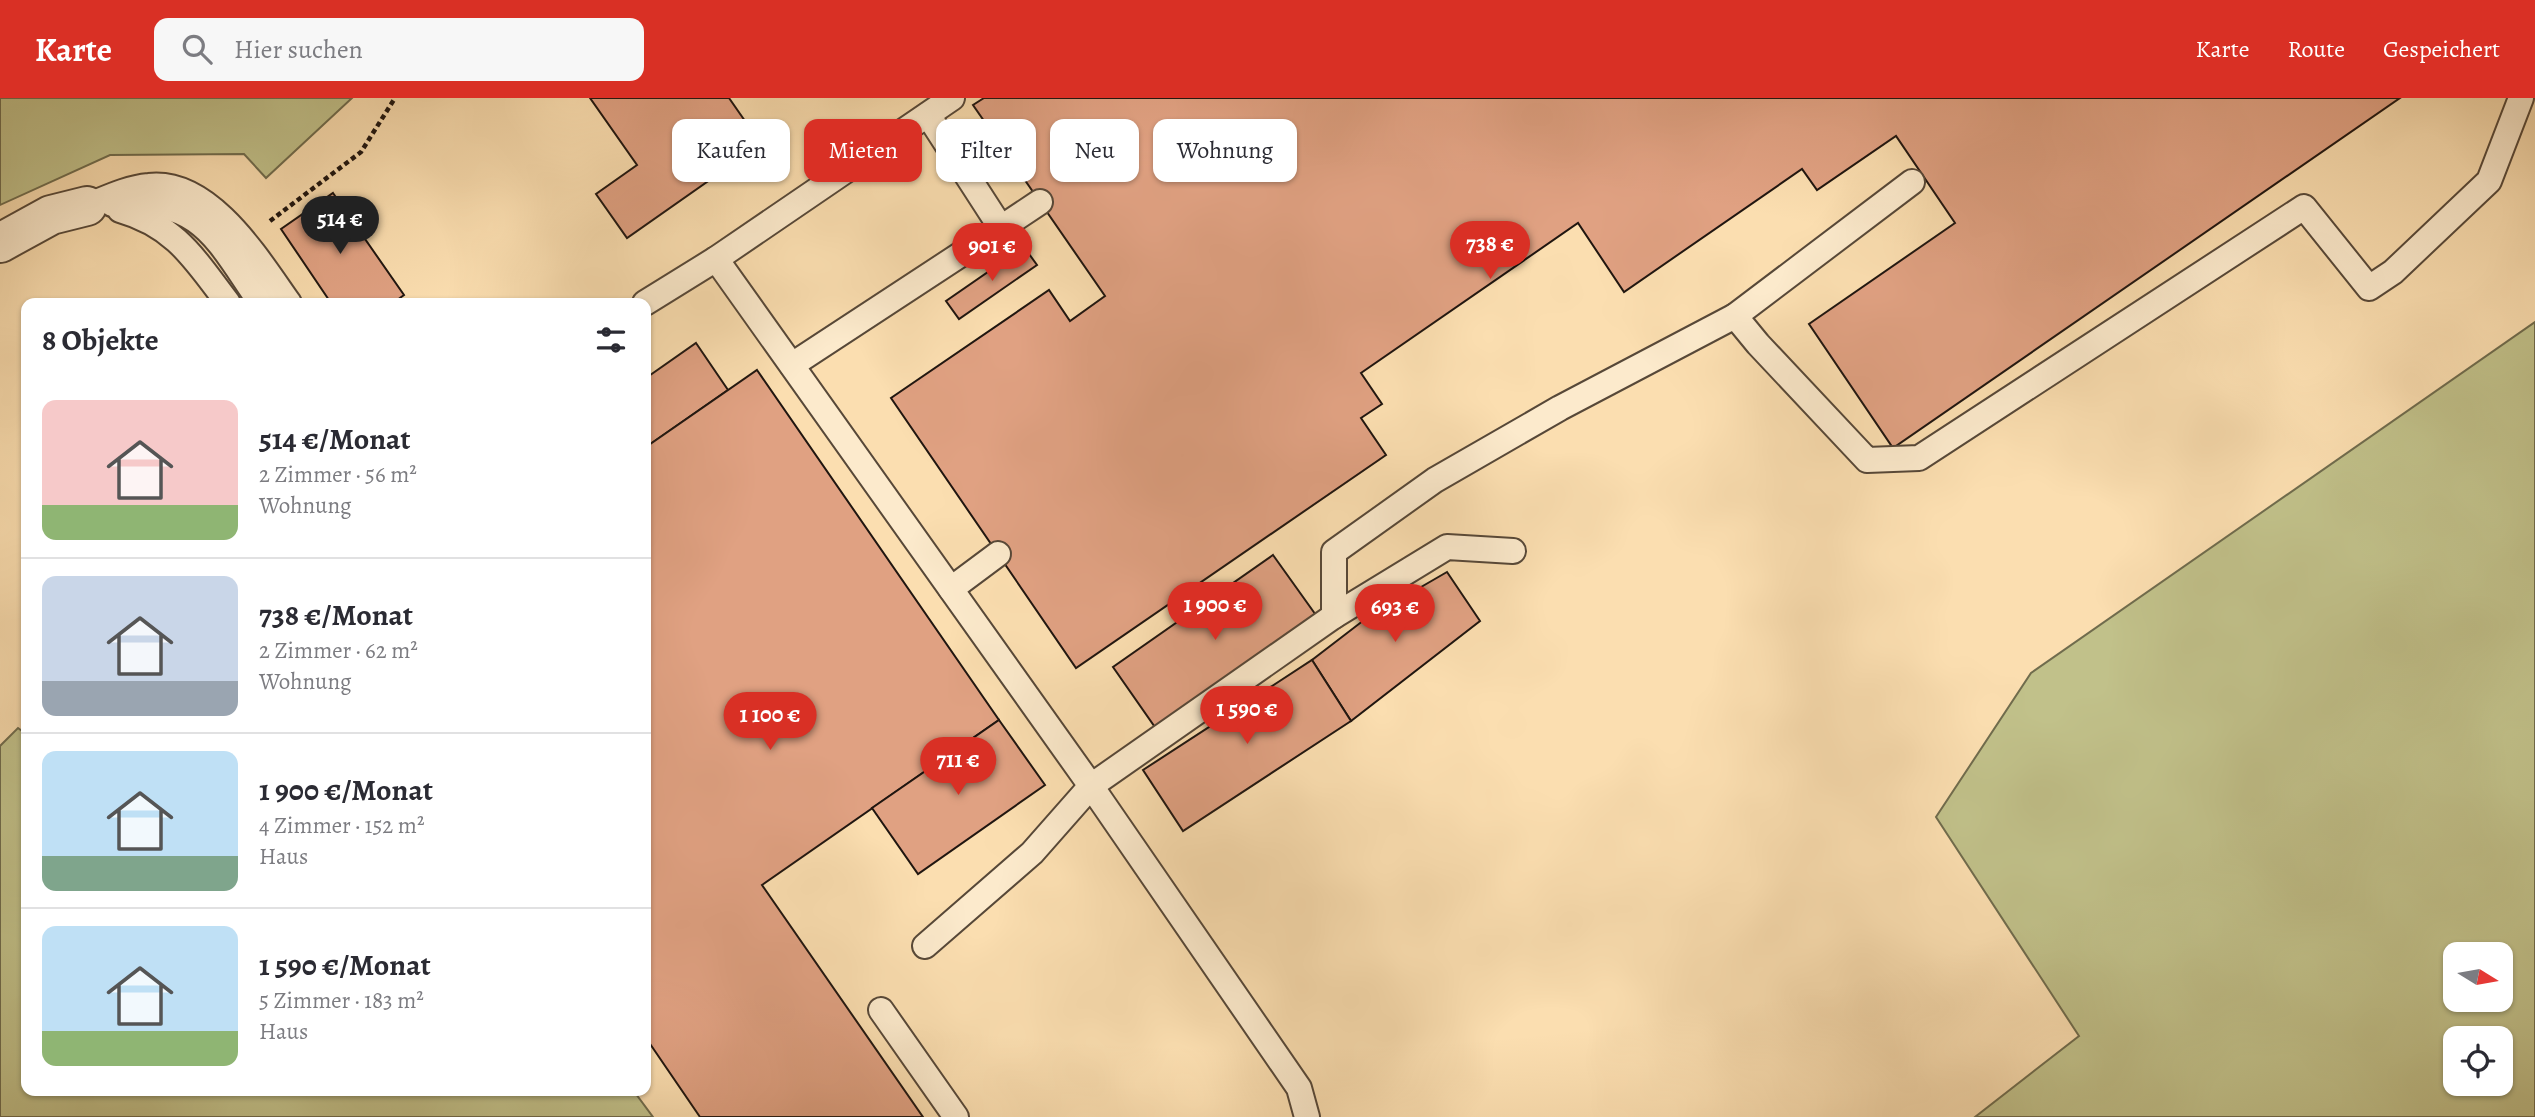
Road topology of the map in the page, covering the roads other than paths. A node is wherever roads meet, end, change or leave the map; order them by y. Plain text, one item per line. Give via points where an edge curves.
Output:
1 (952, 98) edge
2 (2521, 98) edge
3 (928, 115) junction
4 (1912, 182) dead end
5 (1040, 202) dead end
6 (87, 205) junction
7 (1001, 228) junction
8 (0, 243) edge
9 (716, 259) junction
10 (224, 298) edge
11 (258, 298) edge
12 (285, 298) edge
13 (651, 299) edge
14 (1735, 316) junction
15 (792, 365) junction
16 (1513, 551) dead end
17 (998, 554) dead end
18 (951, 589) junction
19 (1334, 617) junction
20 (1091, 786) junction
21 (925, 946) dead end
22 (881, 1010) dead end
23 (956, 1117) edge
24 (1307, 1117) edge

1 - 3 lane
2 - 14 lane via 2489,181 2393,272 2369,288 2304,206 1919,458 1867,460
3 - 7 lane
3 - 9 lane
4 - 14 lane
5 - 7 lane
6 - 8 street via 51,215
6 - 10 lane via 125,211 173,236
6 - 11 lane via 145,204 195,219 214,233
6 - 12 lane via 152,185 177,190 233,225
7 - 15 lane
9 - 13 lane
9 - 15 lane
14 - 19 lane via 1560,408 1435,481 1334,552
15 - 18 lane
16 - 19 lane via 1447,547
17 - 18 lane
18 - 20 lane
19 - 20 lane
20 - 21 lane via 1031,853
20 - 24 lane via 1299,1088
22 - 23 lane

